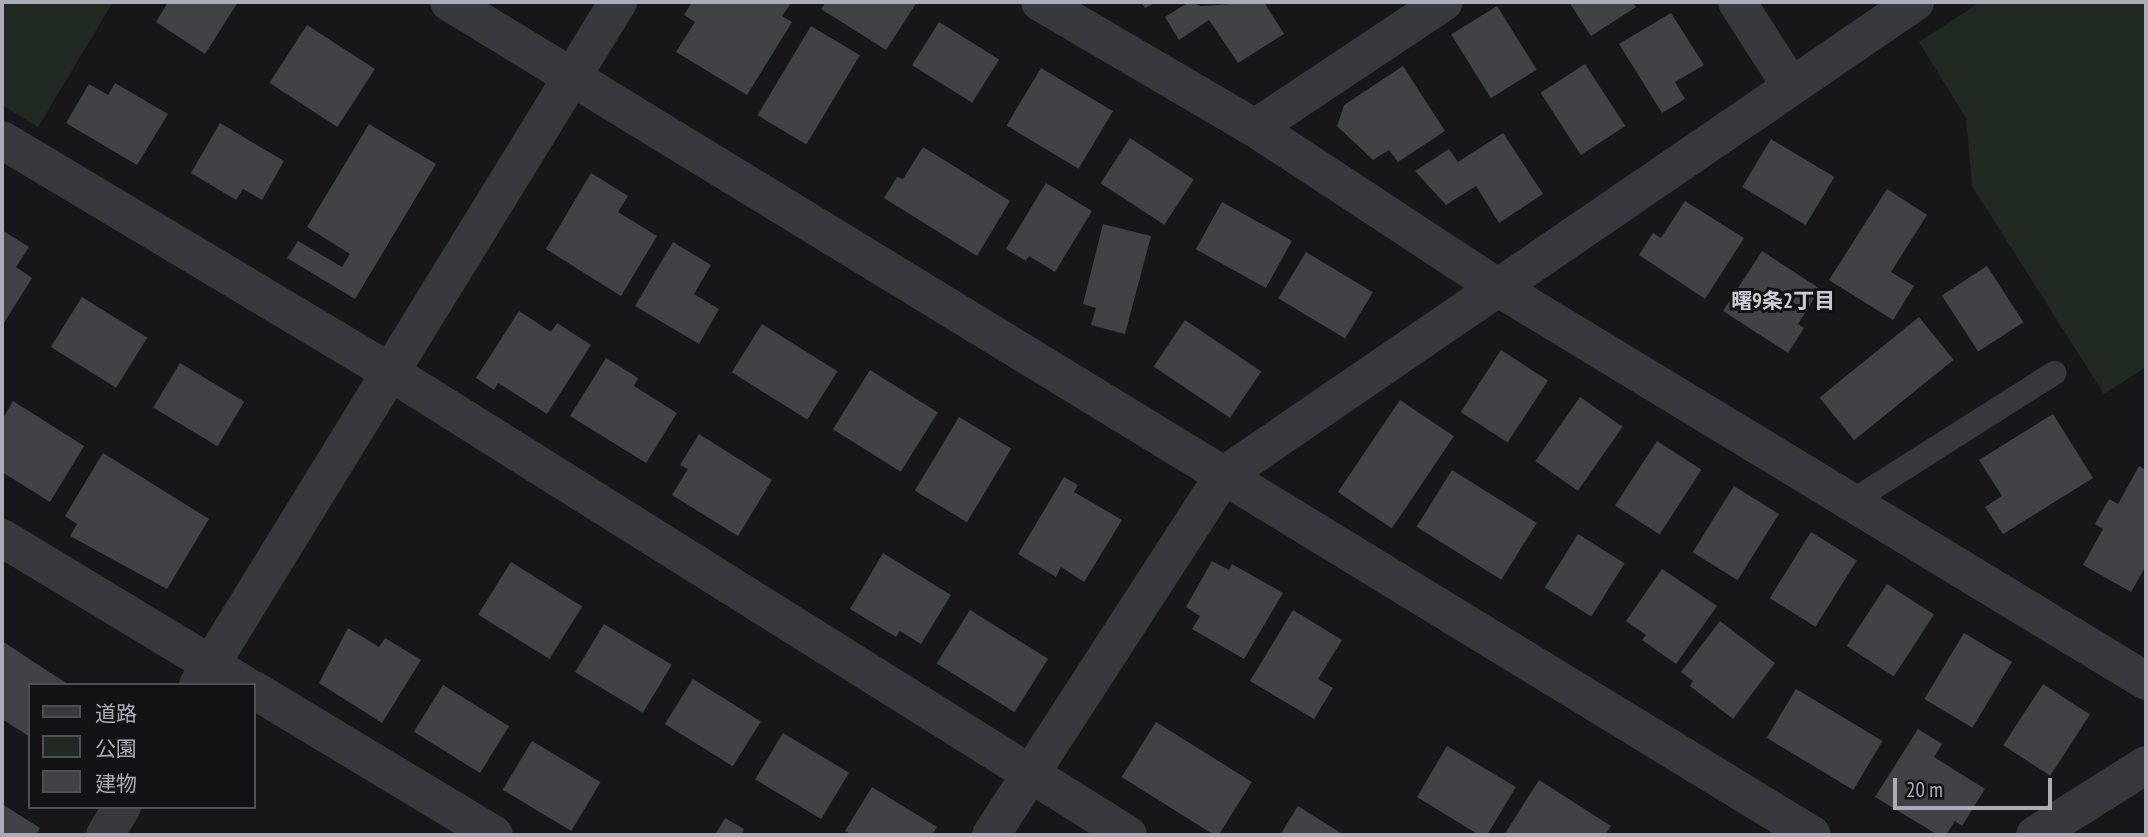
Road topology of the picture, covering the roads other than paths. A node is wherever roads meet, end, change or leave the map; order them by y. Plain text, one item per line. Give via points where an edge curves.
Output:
1 (449, 2) edge
2 (618, 2) edge
3 (1040, 2) edge
4 (1444, 2) edge
5 (1737, 2) edge
6 (1914, 2) edge
7 (572, 76) junction
8 (1791, 86) junction
9 (1255, 128) junction
10 (2, 140) edge
11 (1497, 287) junction
12 (390, 372) junction
13 (2054, 373) dead end
14 (1223, 476) junction
15 (1851, 502) junction
16 (2, 538) edge
17 (204, 674) edge
18 (2146, 681) edge
19 (238, 683) edge
20 (256, 691) edge
21 (2146, 765) edge
22 (1030, 774) junction
23 (121, 809) edge
24 (105, 835) edge
25 (494, 835) edge
26 (991, 835) edge
27 (1128, 835) edge
28 (1812, 835) edge
29 (2035, 835) edge

1 - 7 street
2 - 7 street
3 - 9 street
4 - 9 street
5 - 8 street
6 - 8 street
7 - 12 street
7 - 14 street
8 - 11 street
9 - 11 street
10 - 12 street
11 - 14 street
11 - 15 street
12 - 17 street
12 - 22 street
13 - 15 lane
14 - 22 street
14 - 28 street
15 - 18 street
16 - 17 street
17 - 19 street
20 - 25 street
21 - 29 street
22 - 26 street
22 - 27 street
23 - 24 street

